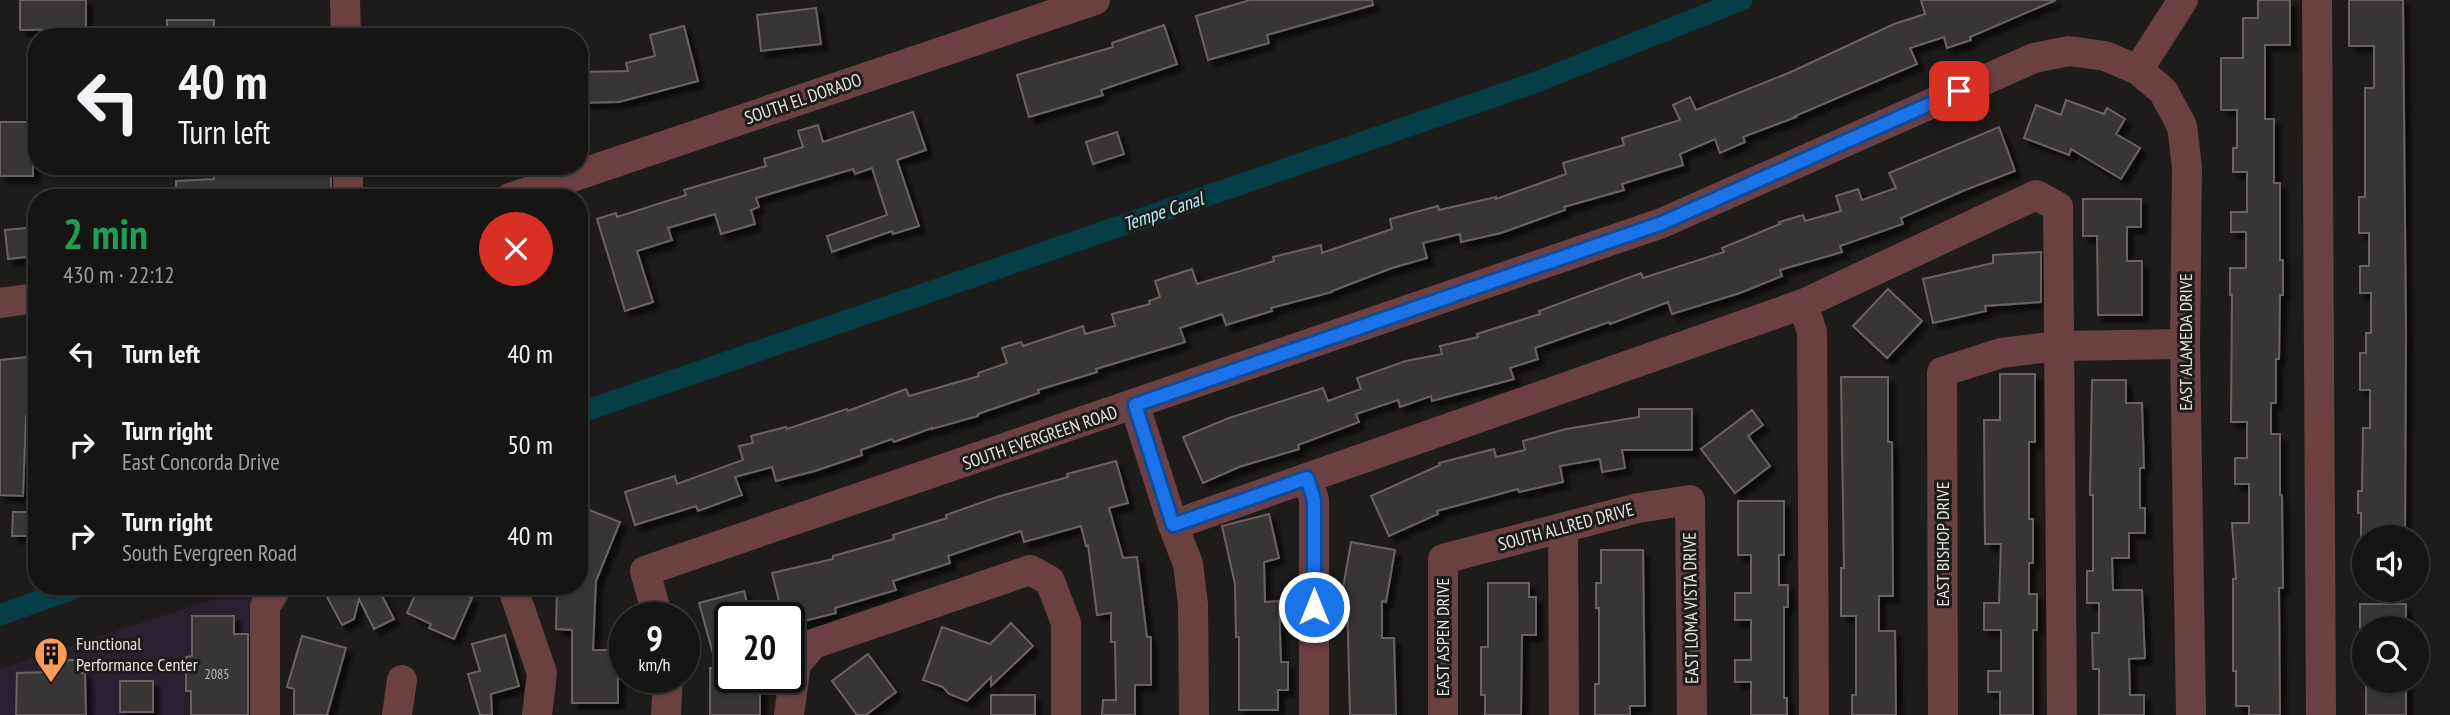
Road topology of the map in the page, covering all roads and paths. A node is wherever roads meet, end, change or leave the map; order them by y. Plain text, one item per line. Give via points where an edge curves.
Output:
1 (345, 0) edge
2 (1095, 0) edge
3 (2183, 0) edge
4 (2316, 0) edge
5 (346, 28) edge
6 (2138, 70) junction
7 (588, 172) edge
8 (578, 175) edge
9 (537, 189) edge
10 (28, 299) edge
11 (0, 303) edge
12 (1803, 304) junction
13 (2185, 344) junction
14 (2057, 346) junction
15 (1135, 405) junction
16 (1307, 478) junction
17 (1690, 500) joint
18 (1173, 525) junction
19 (1563, 528) junction
20 (1443, 559) joint
21 (271, 595) edge
22 (515, 595) edge
23 (654, 602) edge
24 (402, 680) dead end
25 (667, 693) edge
26 (265, 715) edge
27 (397, 715) edge
28 (537, 715) edge
29 (666, 715) edge
30 (789, 715) edge
31 (1066, 715) edge
32 (1194, 715) edge
33 (1314, 715) edge
34 (1443, 715) edge
35 (1564, 715) edge
36 (1692, 715) edge
37 (1814, 715) edge
38 (1943, 715) edge
39 (2062, 715) edge
40 (2191, 715) edge
41 (2320, 715) edge

1 - 5 street
2 - 7 street, SOUTH EL DORADO
3 - 6 street
4 - 41 street
6 - 13 street, EAST ALAMEDA DRIVE via 2163,91 2182,126 2187,167
6 - 15 street, SOUTH EVERGREEN ROAD via 2105,55 2069,51 2034,58 1662,223
8 - 9 street, SOUTH EL DORADO
10 - 11 street
12 - 14 street via 2036,195 2058,207
12 - 16 street
12 - 37 street via 1812,332
13 - 14 street
13 - 40 street, EAST ALAMEDA DRIVE
14 - 38 street, EAST BISHOP DRIVE via 2001,354 1942,372
14 - 39 street
15 - 18 street
15 - 23 street, SOUTH EVERGREEN ROAD via 645,571
16 - 18 street
16 - 33 street via 1314,500
17 - 19 street, SOUTH ALLRED DRIVE
17 - 36 street, EAST LOMA VISTA DRIVE
18 - 32 street via 1188,564 1193,604
19 - 20 street, SOUTH ALLRED DRIVE
19 - 35 street
20 - 34 street, EAST ASPEN DRIVE
21 - 26 street via 265,606
22 - 28 street via 542,673
24 - 27 street
25 - 29 street
30 - 31 street via 796,664 813,644 1030,569 1050,580 1066,623

